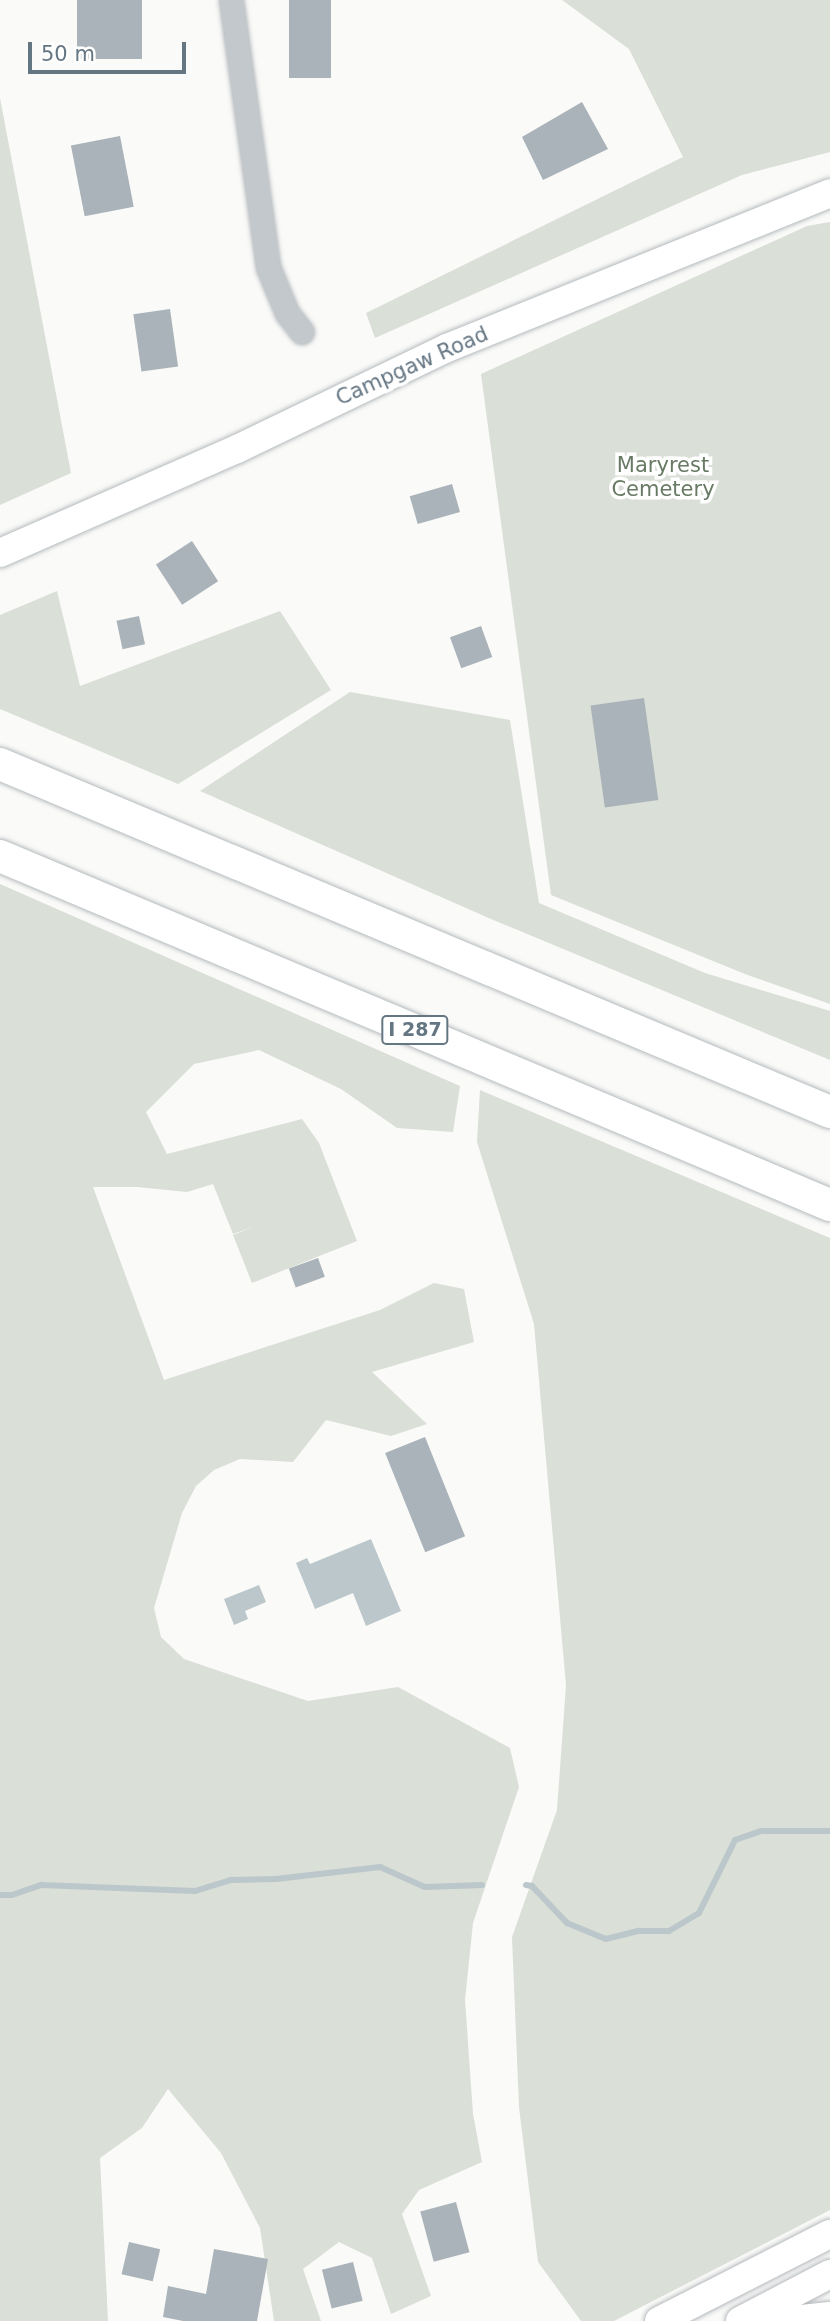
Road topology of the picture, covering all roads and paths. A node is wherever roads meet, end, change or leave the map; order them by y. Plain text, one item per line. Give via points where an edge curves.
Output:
1 (231, 0) edge
2 (830, 193) edge
3 (302, 332) dead end
4 (0, 553) edge
5 (0, 764) edge
6 (0, 856) edge
7 (830, 1112) edge
8 (830, 1205) edge
9 (830, 2234) edge
10 (830, 2274) edge
11 (830, 2316) edge
12 (659, 2321) edge
13 (740, 2321) edge
14 (783, 2321) edge

1 - 3 street via 268,267 282,303
2 - 4 main road, Campgaw Road via 447,348 237,449
5 - 7 highway
6 - 8 highway, I 287
9 - 12 main road
10 - 13 main road
11 - 14 main road

